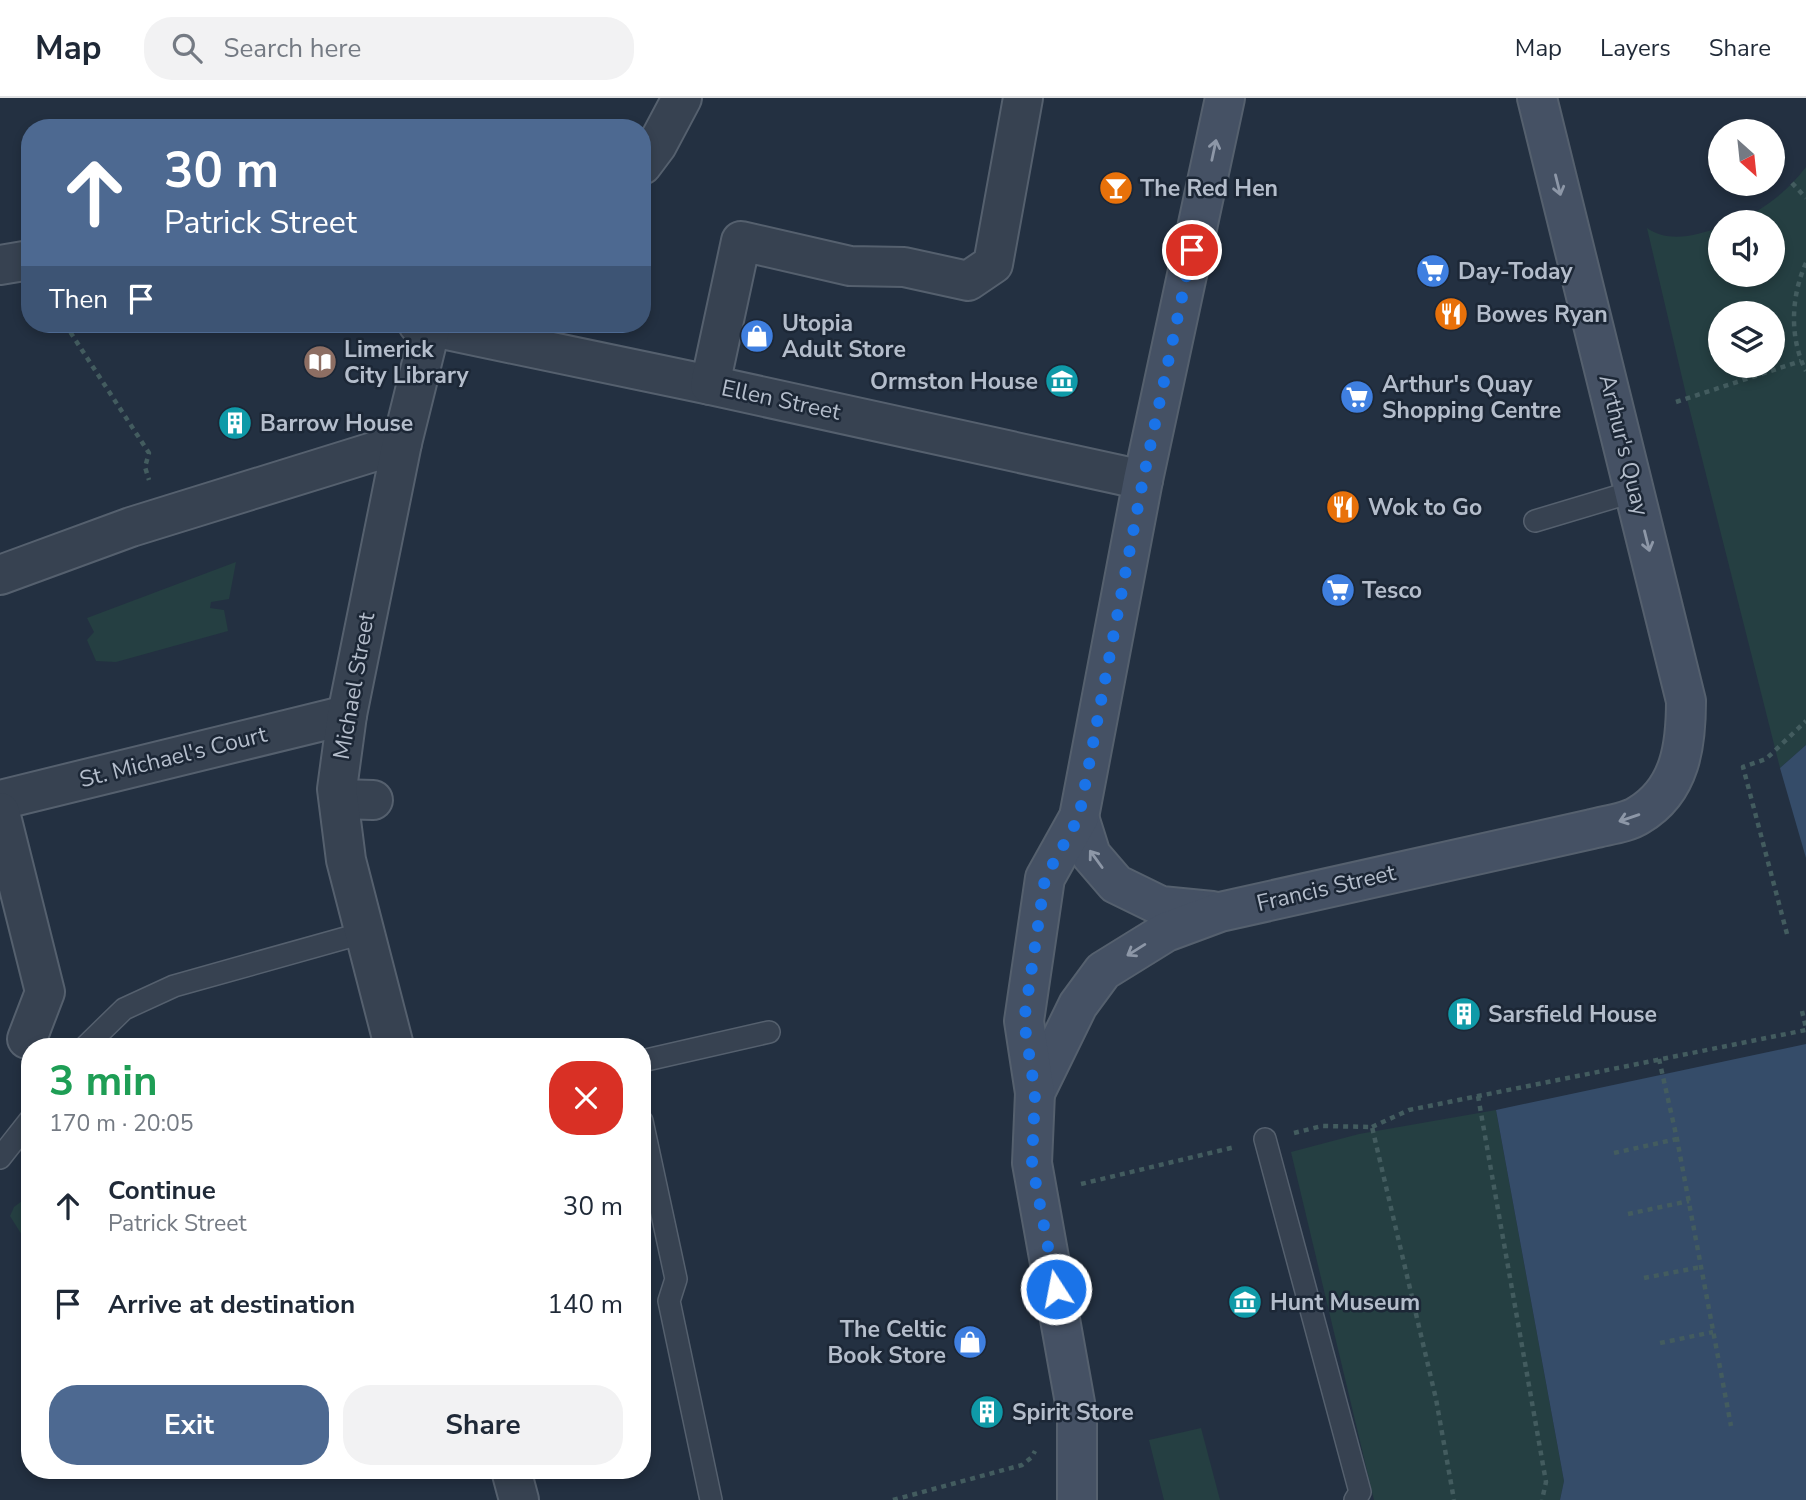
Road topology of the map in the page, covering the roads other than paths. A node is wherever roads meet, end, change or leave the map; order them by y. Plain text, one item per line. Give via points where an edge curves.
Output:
1 (682, 98) edge
2 (1023, 98) edge
3 (1225, 98) edge
4 (1544, 105) edge
5 (651, 153) edge
6 (21, 262) edge
7 (0, 265) edge
8 (423, 333) edge
9 (463, 333) edge
10 (710, 385) junction
11 (402, 443) junction
12 (1143, 480) junction
13 (1635, 491) junction
14 (1535, 521) dead end
15 (0, 575) edge
16 (346, 715) junction
17 (1678, 772) joint
18 (0, 800) edge
19 (0, 812) edge
20 (1079, 817) junction
21 (1220, 912) junction
22 (363, 933) junction
23 (769, 1032) dead end
24 (27, 1038) edge
25 (94, 1038) edge
26 (392, 1038) edge
27 (651, 1059) edge
28 (1035, 1093) junction
29 (21, 1131) edge
30 (1265, 1139) road end
31 (0, 1158) edge
32 (651, 1163) edge
33 (513, 1479) edge
34 (519, 1500) edge
35 (711, 1500) edge
36 (1077, 1500) edge
37 (1355, 1500) edge

1 - 5 street
2 - 10 street via 993,264 968,281 904,267 850,266 741,241
12 -> 3 main road
4 -> 13 main road, Arthur's Quay
6 - 7 street
8 - 11 street, Michael Street
9 - 10 street, Ellen Street
10 - 12 street, Ellen Street
11 - 15 street via 131,527
11 - 16 street, Michael Street
12 - 20 main road
13 - 14 lane
13 -> 17 main road, Arthur's Quay via 1686,701 1686,737
16 - 18 street, St. Michael's Court
16 - 22 street, Michael Street via 337,789 356,800 346,860
17 -> 21 main road, Francis Street via 1638,816
19 - 24 street via 45,992
21 -> 20 main road via 1161,906 1116,884 1091,855
20 - 28 main road via 1045,878 1024,1021
21 -> 28 main road, Francis Street via 1166,932 1103,971 1078,1005
22 - 25 lane via 174,986 124,1009
22 - 26 street, Michael Street
23 - 27 lane
28 - 36 main road via 1032,1163 1077,1414
29 - 31 lane
30 - 37 lane via 1360,1492
32 - 35 lane via 676,1279 669,1301
33 - 34 street

